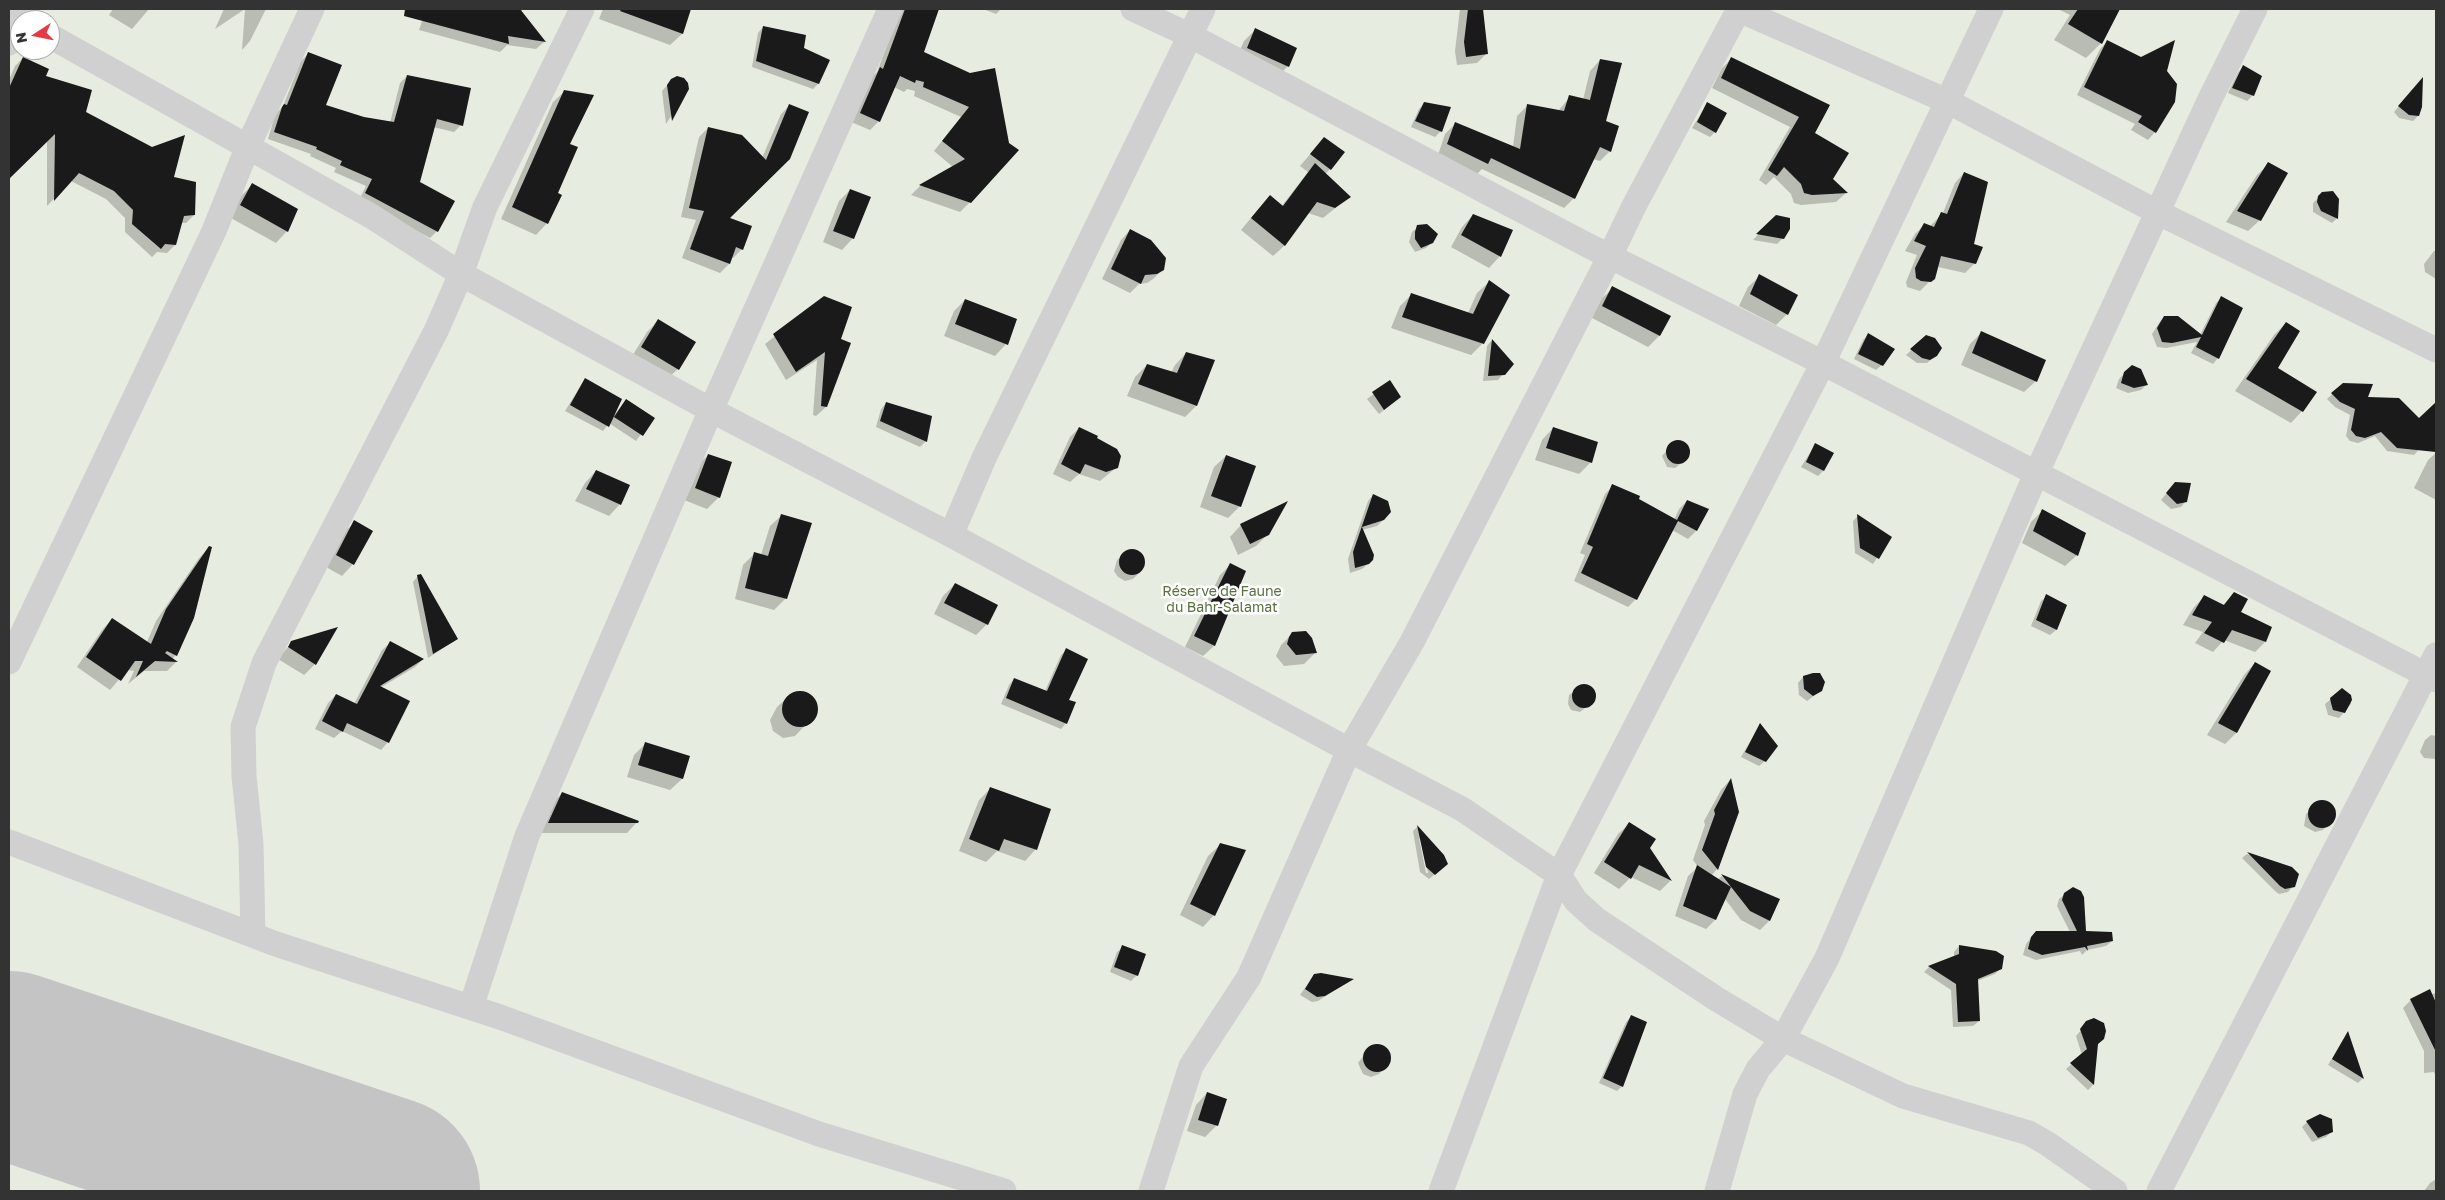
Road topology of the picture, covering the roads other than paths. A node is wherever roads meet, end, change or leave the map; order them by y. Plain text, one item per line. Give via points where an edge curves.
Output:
1 (312, 9) edge
2 (582, 9) edge
3 (890, 9) edge
4 (1133, 9) edge
5 (1202, 9) edge
6 (1738, 9) edge
7 (1991, 9) edge
8 (2255, 9) edge
9 (1190, 36) junction
10 (60, 42) edge
11 (1947, 101) junction
12 (248, 146) junction
13 (2157, 212) junction
14 (1610, 256) junction
15 (461, 274) junction
16 (2436, 350) edge
17 (1823, 363) junction
18 (711, 410) junction
19 (2036, 474) junction
20 (951, 535) junction
21 (9, 662) edge
22 (2433, 670) edge
23 (1349, 750) junction
24 (9, 842) edge
25 (1559, 875) junction
26 (253, 935) junction
27 (472, 1007) junction
28 (1783, 1038) junction
29 (1004, 1191) edge
30 (1151, 1191) edge
31 (1441, 1191) edge
32 (1717, 1191) edge
33 (2114, 1191) edge
34 (2159, 1191) edge

1 - 12 street
2 - 15 street via 485,207
3 - 18 street
4 - 9 street
5 - 9 street
6 - 11 street
6 - 14 street
7 - 11 street
8 - 13 street
9 - 14 street
9 - 20 street via 984,458
10 - 12 street
11 - 13 street
11 - 17 street
12 - 15 street via 372,216
12 - 21 street via 214,231
13 - 16 street
13 - 19 street
14 - 17 street
14 - 23 street via 1412,642
15 - 18 street
15 - 26 street via 436,331 264,663 243,727
17 - 19 street
17 - 25 street
18 - 20 street
18 - 27 street via 527,836
19 - 22 street
19 - 28 street via 1827,958
20 - 23 street
22 - 34 street
23 - 25 street via 1462,809
23 - 30 street via 1249,977 1191,1066
24 - 26 street
25 - 28 street via 1576,901 1597,920 1715,998
25 - 31 street
26 - 27 street
27 - 29 street via 819,1134
28 - 32 street via 1758,1069 1744,1094
28 - 33 street via 1903,1096 2029,1133

